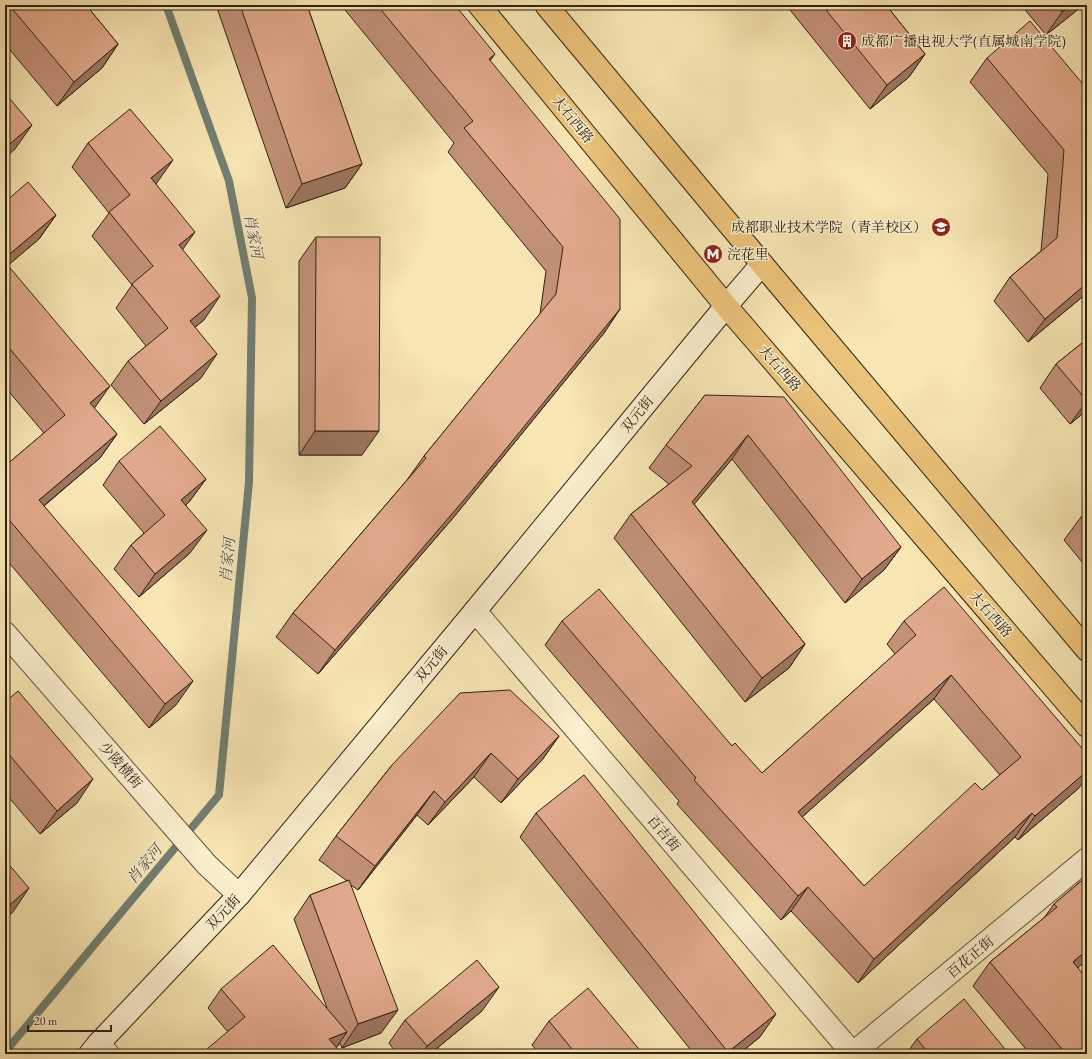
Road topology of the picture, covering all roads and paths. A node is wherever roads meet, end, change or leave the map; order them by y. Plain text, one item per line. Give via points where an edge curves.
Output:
1 (479, 5) edge
2 (546, 5) edge
3 (762, 264) junction
4 (726, 306) junction
5 (475, 611) junction
6 (5, 632) edge
7 (1087, 650) edge
8 (1087, 726) edge
9 (1087, 859) edge
10 (239, 895) junction
11 (99, 1050) edge
12 (853, 1054) edge

1 - 4 main road, 大石西路
2 - 3 main road
3 - 4 street, 双元街
3 - 7 main road
4 - 5 street, 双元街
4 - 8 main road, 大石西路
5 - 10 street, 双元街
5 - 12 street, 百吉街
6 - 10 street, 少陵横街 via 207,865
9 - 12 street, 百花正街
10 - 11 street, 双元街

